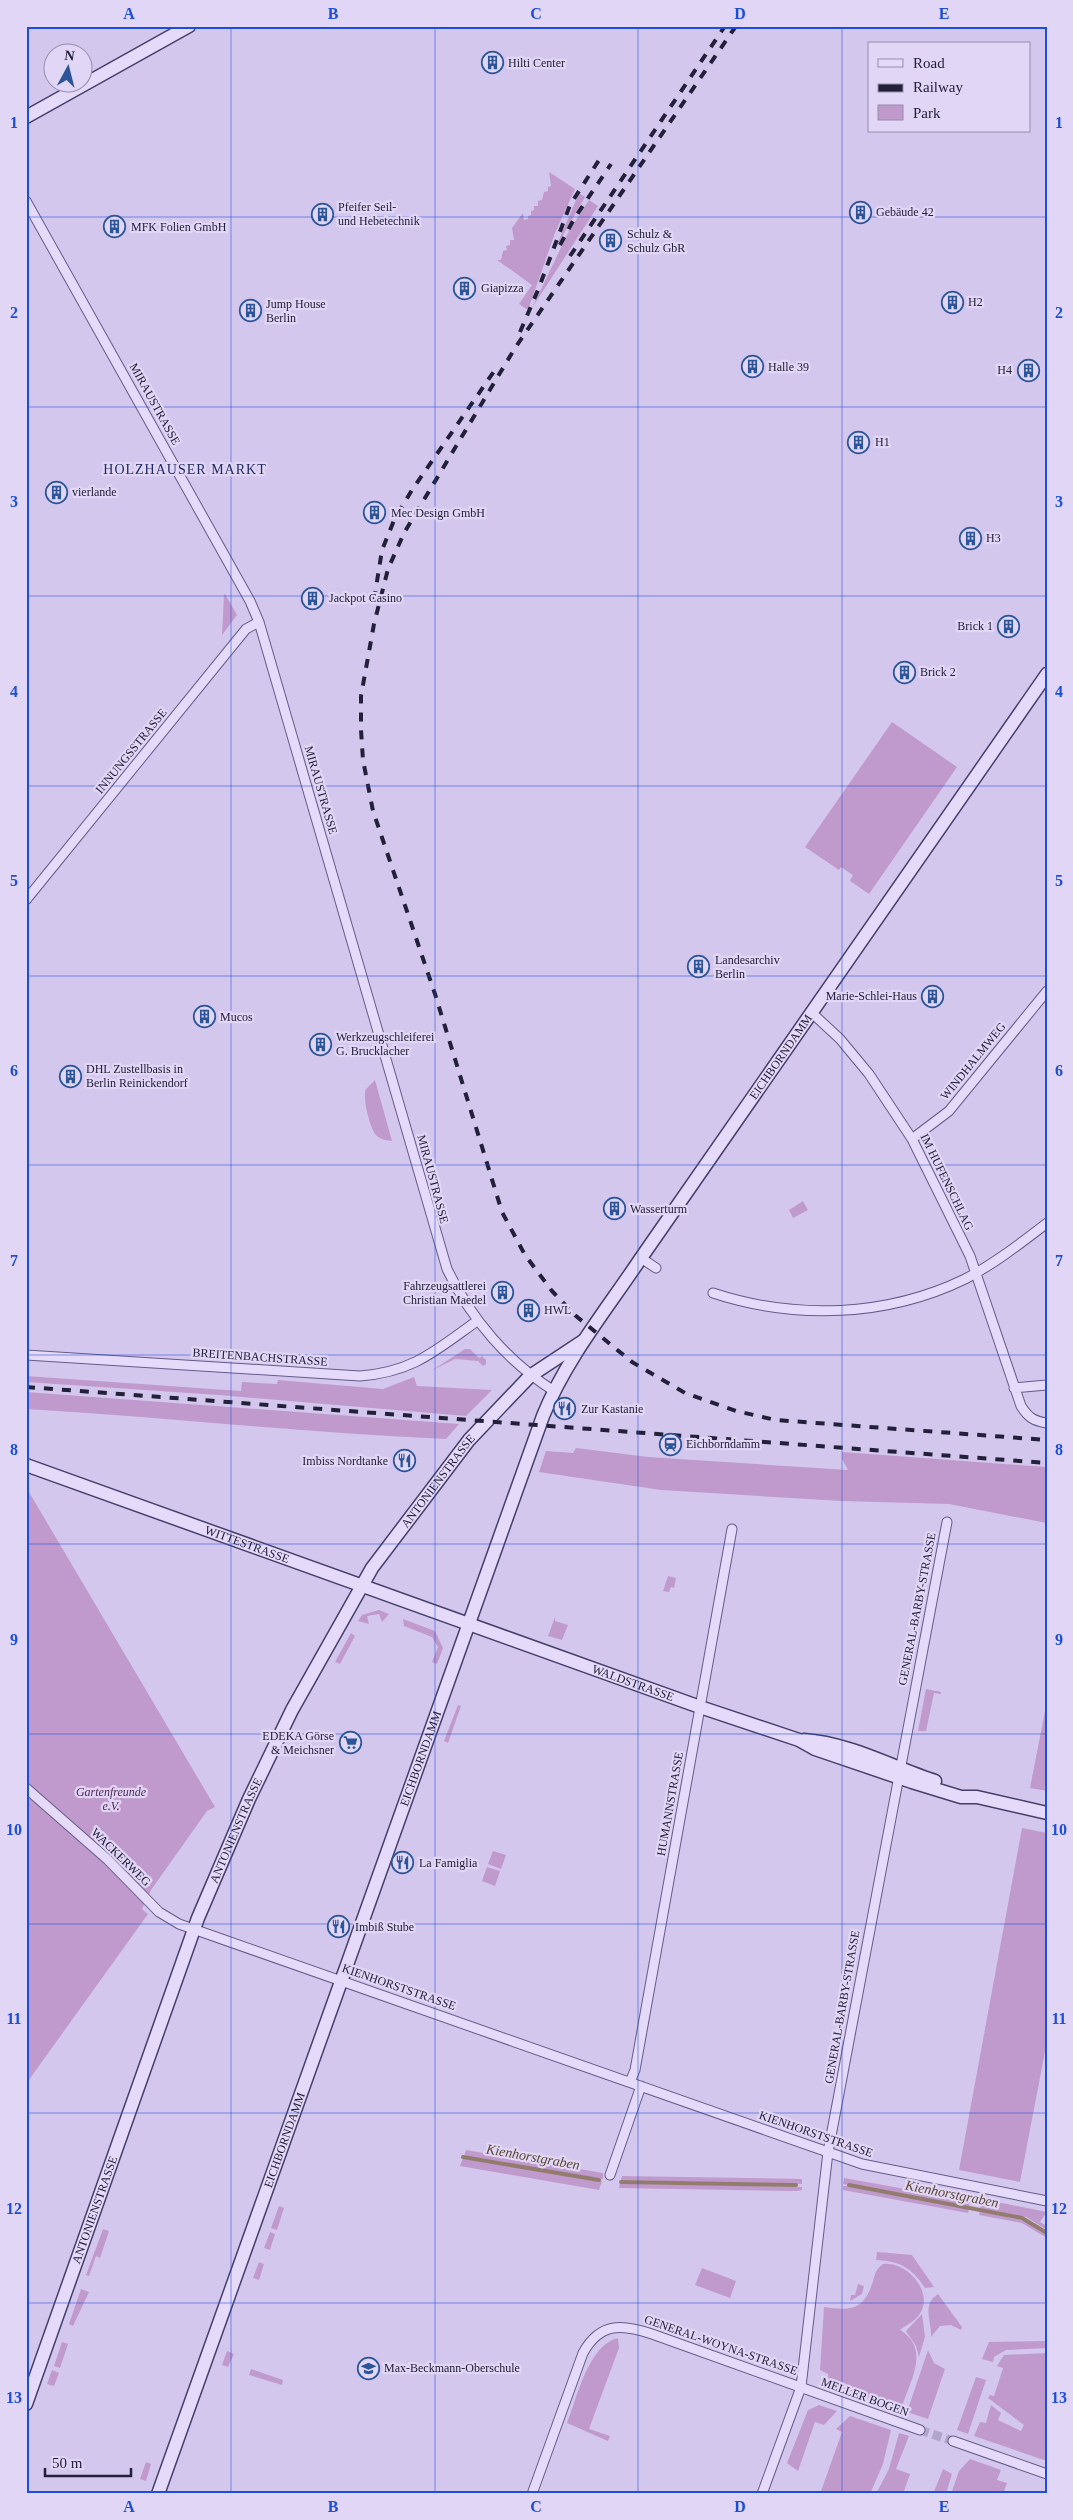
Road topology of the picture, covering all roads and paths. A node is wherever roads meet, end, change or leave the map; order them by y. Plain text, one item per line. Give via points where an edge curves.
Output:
1 (189, 26) edge
2 (26, 117) edge
3 (26, 201) edge
4 (259, 622) junction
5 (1047, 674) edge
6 (26, 900) edge
7 (1047, 991) edge
8 (812, 1013) junction
9 (912, 1139) junction
10 (1047, 1223) edge
11 (641, 1258) junction
12 (656, 1268) dead end
13 (975, 1272) junction
14 (713, 1293) dead end
15 (477, 1321) junction
16 (585, 1340) junction
17 (26, 1355) edge
18 (530, 1376) junction
19 (1047, 1386) edge
20 (1014, 1388) junction
21 (554, 1391) junction
22 (1047, 1423) edge
23 (26, 1465) edge
24 (947, 1522) dead end
25 (732, 1530) dead end
26 (362, 1586) junction
27 (467, 1624) junction
28 (700, 1708) junction
29 (898, 1773) junction
30 (26, 1788) edge
31 (1047, 1813) edge
32 (152, 1905) joint
33 (194, 1929) junction
34 (341, 1980) junction
35 (630, 2082) junction
36 (641, 2086) junction
37 (828, 2152) junction
38 (610, 2175) dead end
39 (1047, 2201) edge
40 (801, 2387) junction
41 (26, 2404) edge
42 (920, 2430) tunnel mouth
43 (953, 2441) tunnel mouth
44 (1047, 2474) edge
45 (158, 2494) edge
46 (532, 2494) edge
47 (762, 2494) edge

1 - 2 main road
3 - 4 street, MIRAUSTRASSE via 179,472
4 - 6 street, INNUNGSSTRASSE via 246,630
4 - 15 street, MIRAUSTRASSE via 433,1225 447,1269
5 - 8 main road, EICHBORNDAMM
7 - 9 street, WINDHALMWEG via 949,1111
8 - 9 street, IM HUFENSCHLAG via 840,1039 868,1074
8 - 11 main road, EICHBORNDAMM
9 - 13 street, IM HUFENSCHLAG
10 - 13 street
11 - 12 street
11 - 16 main road, EICHBORNDAMM
13 - 14 street via 965,1279 913,1298 851,1310 787,1309 747,1303
13 - 20 street, IM HUFENSCHLAG
15 - 17 street, BREITENBACHSTRASSE via 423,1360 380,1374 360,1376
15 - 18 street, MIRAUSTRASSE
16 - 18 main road, ANTONIENSTRASSE
16 - 21 main road, EICHBORNDAMM
18 - 21 street, MIRAUSTRASSE
18 - 26 main road, ANTONIENSTRASSE via 469,1440
19 - 20 street
20 - 22 street, IM HUFENSCHLAG via 1026,1414 1035,1422
21 - 27 main road, EICHBORNDAMM
23 - 26 main road, WITTESTRASSE
24 - 29 street, GENERAL-BARBY-STRASSE
25 - 28 street, HUMANNSTRASSE
26 - 27 main road, WITTESTRASSE
26 - 33 main road, ANTONIENSTRASSE via 280,1736 230,1842
27 - 28 main road, WALDSTRASSE
27 - 34 main road, EICHBORNDAMM
28 - 29 main road, WALDSTRASSE via 799,1740 819,1741
28 - 35 street, HUMANNSTRASSE via 635,2070
29 - 31 main road, WALDSTRASSE via 964,1790 976,1797
29 - 37 street, GENERAL-BARBY-STRASSE
30 - 32 street, WACKERWEG via 107,1859
32 - 33 street, KIENHORSTSTRASSE via 175,1923
33 - 34 street, KIENHORSTSTRASSE
33 - 41 main road, ANTONIENSTRASSE
34 - 35 street, KIENHORSTSTRASSE
34 - 45 main road, EICHBORNDAMM
35 - 36 street, KIENHORSTSTRASSE
36 - 37 street, KIENHORSTSTRASSE
36 - 38 street
37 - 39 street, KIENHORSTSTRASSE via 862,2164
37 - 40 street, GENERAL-BARBY-STRASSE
40 - 42 street, MELLER BOGEN
40 - 46 street, GENERAL-WOYNA-STRASSE via 632,2328 603,2331 589,2342 583,2353
40 - 47 street, GENERAL-BARBY-STRASSE
43 - 44 street

